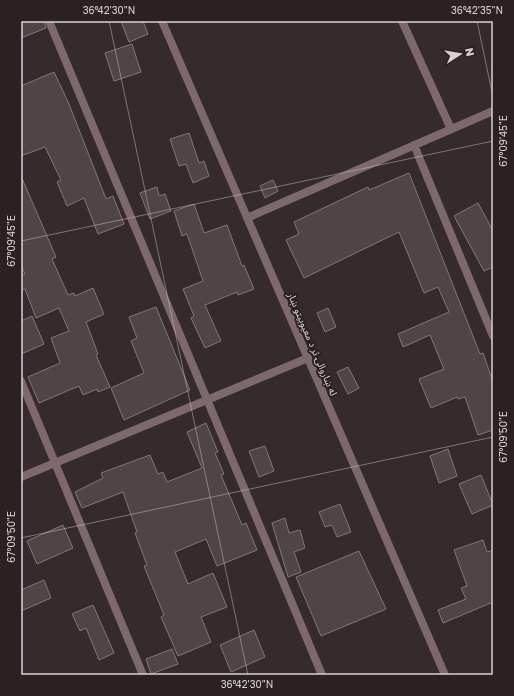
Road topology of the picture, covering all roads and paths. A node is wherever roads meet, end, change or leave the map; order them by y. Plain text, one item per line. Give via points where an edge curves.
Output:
1 (50, 21) edge
2 (162, 21) edge
3 (402, 21) edge
4 (493, 111) edge
5 (451, 129) junction
6 (414, 145) junction
7 (247, 218) junction
8 (493, 336) edge
9 (308, 358) junction
10 (21, 381) edge
11 (207, 400) junction
12 (55, 463) junction
13 (21, 477) edge
14 (143, 675) edge
15 (322, 675) edge
16 (445, 675) edge

1 - 11 street
2 - 7 street, له ښاروالۍ تر د معیوبیتو ښار
3 - 5 street
4 - 5 street
5 - 6 street
6 - 7 street
6 - 8 street
7 - 9 street, له ښاروالۍ تر د معیوبیتو ښار
9 - 11 street
9 - 16 street, له ښاروالۍ تر د معیوبیتو ښار
10 - 12 street
11 - 12 street
11 - 15 street
12 - 13 street
12 - 14 street

